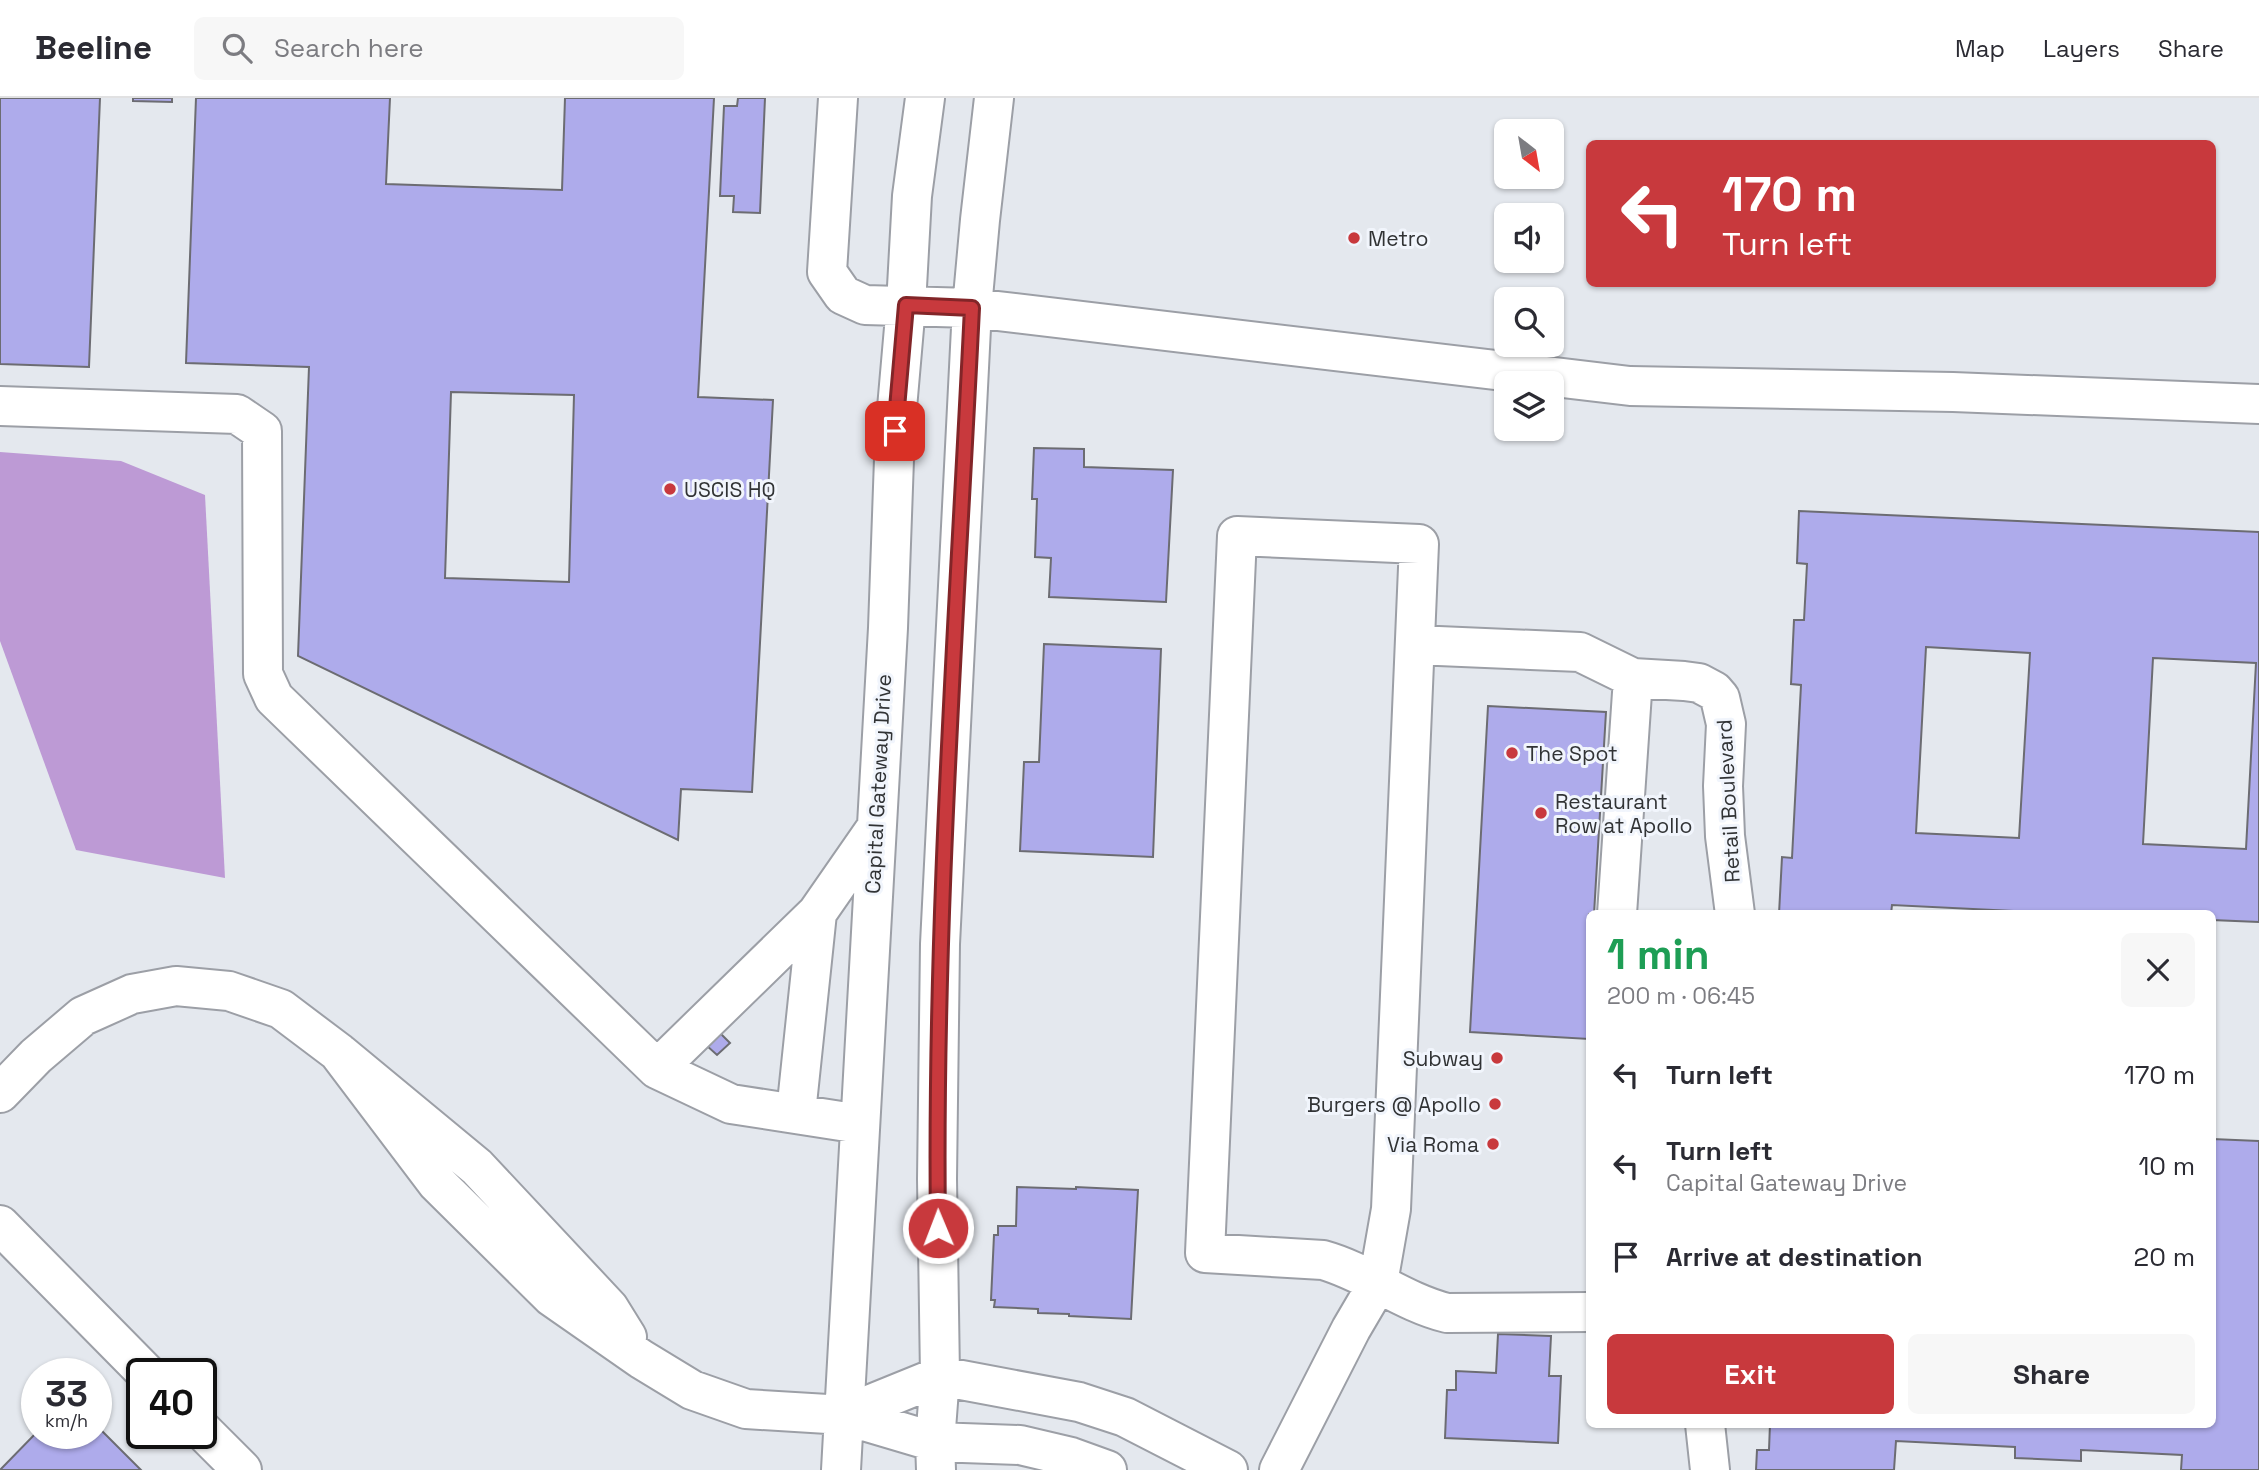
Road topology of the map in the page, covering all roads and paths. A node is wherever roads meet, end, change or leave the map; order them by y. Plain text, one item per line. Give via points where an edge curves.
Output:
1 (838, 98) edge
2 (925, 98) edge
3 (994, 98) edge
4 (906, 305) junction
5 (972, 308) junction
6 (2259, 404) edge
7 (0, 406) edge
8 (1415, 645) junction
9 (1633, 678) junction
10 (876, 828) junction
11 (1617, 910) edge
12 (1734, 910) edge
13 (817, 913) junction
14 (657, 1069) junction
15 (0, 1093) edge
16 (796, 1112) junction
17 (860, 1124) junction
18 (0, 1225) edge
19 (1378, 1283) junction
20 (1586, 1312) edge
21 (131, 1358) edge
22 (940, 1376) junction
23 (844, 1415) junction
24 (1705, 1428) edge
25 (217, 1445) edge
26 (935, 1456) edge
27 (242, 1470) edge
28 (841, 1470) edge
29 (1107, 1470) edge
30 (1228, 1470) edge
31 (1279, 1470) edge
32 (1710, 1470) edge

1 - 4 street via 827,272 844,295 865,305
2 - 4 street, Capital Gateway Drive via 912,196
3 - 5 street
4 - 5 street
4 - 10 street, Capital Gateway Drive via 895,431
5 - 6 street via 1630,386
5 - 22 street via 940,944
7 - 14 street via 237,414 262,431 262,674 274,698
8 - 9 street via 1580,652
8 - 19 street via 1391,1209
8 - 19 street via 1419,544 1237,536 1205,1253 1322,1260
9 - 11 street
9 - 12 street, Retail Boulevard via 1699,683 1720,698 1726,724 1724,811
10 - 13 street
10 - 17 street, Capital Gateway Drive
13 - 14 street
13 - 16 street
14 - 16 street via 731,1104
15 - 23 street via 83,1016 132,994 176,986 229,991 281,1009 338,1052 437,1183 552,1297 692,1390 746,1409
16 - 17 street
17 - 23 street, Capital Gateway Drive
18 - 21 street
19 - 20 street via 1424,1307 1447,1313
19 - 31 street
22 - 23 street
22 - 26 street
22 - 30 street via 1079,1402 1125,1418
23 - 26 street
23 - 28 street, Capital Gateway Drive
24 - 32 street
25 - 27 street
26 - 29 street via 1020,1445

